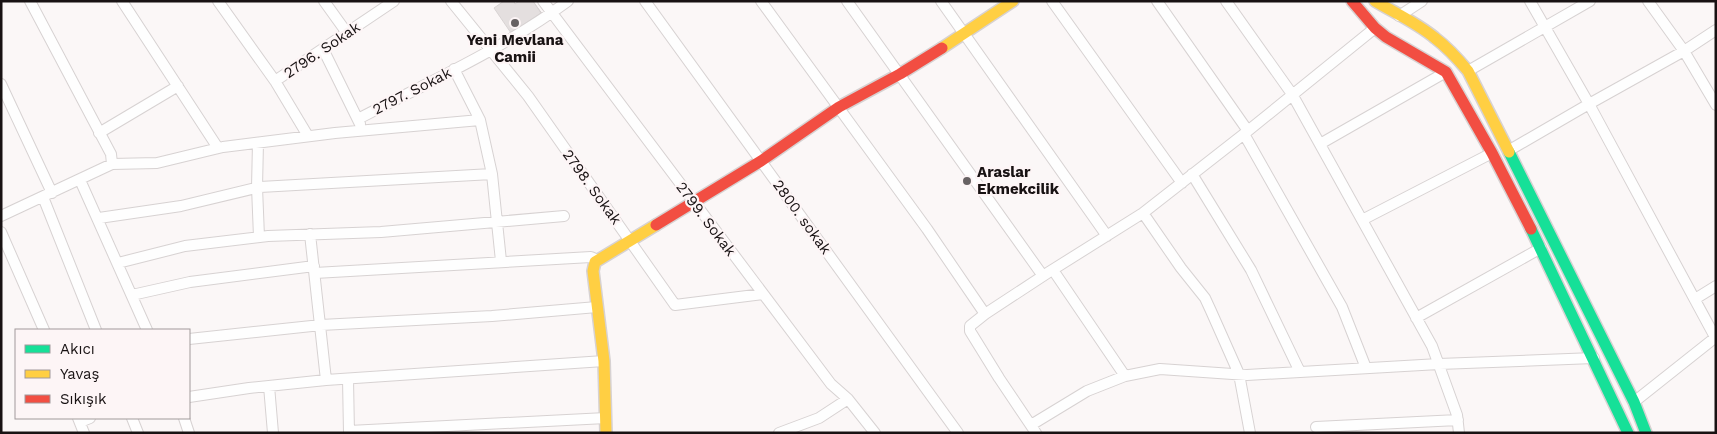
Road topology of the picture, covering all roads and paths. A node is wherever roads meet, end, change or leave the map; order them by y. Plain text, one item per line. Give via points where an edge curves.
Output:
1 (30, 1) edge
2 (122, 1) edge
3 (218, 1) edge
4 (324, 1) edge
5 (394, 1) edge
6 (452, 1) edge
7 (543, 1) edge
8 (568, 1) edge
9 (645, 1) edge
10 (761, 1) edge
11 (847, 1) edge
12 (940, 1) edge
13 (1014, 1) edge
14 (1052, 1) edge
15 (1157, 1) edge
16 (1226, 1) edge
17 (1352, 1) edge
18 (1375, 1) edge
19 (1422, 1) edge
20 (1530, 1) edge
21 (1590, 1) edge
22 (1648, 1) edge
23 (552, 13) junction
24 (1399, 16) junction
25 (1375, 28) junction
26 (1545, 28) junction
27 (1716, 30) edge
28 (347, 33) junction
29 (964, 35) junction
30 (323, 49) junction
31 (490, 50) junction
32 (1684, 51) junction
33 (454, 69) junction
34 (1446, 72) junction
35 (1468, 72) junction
36 (900, 74) junction
37 (276, 81) junction
38 (1, 84) edge
39 (178, 86) junction
40 (1292, 94) junction
41 (1588, 104) junction
42 (1716, 104) edge
43 (839, 107) junction
44 (358, 119) junction
45 (480, 120) junction
46 (364, 130) junction
47 (1246, 132) junction
48 (99, 133) junction
49 (308, 136) junction
50 (258, 143) junction
51 (1320, 144) junction
52 (218, 148) junction
53 (1508, 151) junction
54 (1492, 153) junction
55 (761, 161) junction
56 (112, 164) junction
57 (492, 174) junction
58 (1192, 174) junction
59 (80, 180) junction
60 (1182, 183) junction
61 (257, 187) junction
62 (47, 195) junction
63 (693, 202) junction
64 (1143, 213) junction
65 (1, 216) edge
66 (564, 216) dead end
67 (99, 218) junction
68 (1362, 220) junction
69 (496, 222) junction
70 (1, 232) edge
71 (310, 234) junction
72 (1107, 236) junction
73 (259, 237) junction
74 (631, 240) junction
75 (1541, 248) junction
76 (598, 260) junction
77 (501, 261) junction
78 (118, 263) junction
79 (315, 269) junction
80 (1053, 270) junction
81 (1042, 276) junction
82 (1716, 286) edge
83 (763, 294) junction
84 (132, 295) junction
85 (1695, 299) junction
86 (597, 307) junction
87 (985, 314) junction
88 (1416, 318) junction
89 (320, 325) junction
90 (44, 329) edge
91 (96, 329) edge
92 (147, 329) edge
93 (1716, 337) edge
94 (190, 339) edge
95 (1594, 358) junction
96 (604, 361) junction
97 (1439, 364) junction
98 (1366, 368) junction
99 (1300, 372) junction
100 (1239, 374) junction
101 (1125, 376) junction
102 (348, 379) junction
103 (326, 380) junction
104 (269, 386) junction
105 (190, 397) edge
106 (848, 400) junction
107 (1634, 402) junction
108 (606, 418) junction
109 (132, 419) edge
110 (184, 419) edge
111 (79, 420) edge
112 (1458, 420) junction
113 (1316, 427) dead end
114 (1034, 429) edge
115 (430, 430) edge
116 (349, 432) edge
117 (782, 432) edge
118 (84, 433) edge
119 (138, 433) edge
120 (190, 433) edge
121 (273, 433) edge
122 (606, 433) edge
123 (875, 433) edge
124 (958, 433) edge
125 (1250, 433) edge
126 (1459, 433) edge
127 (1628, 433) edge
128 (1646, 433) edge

1 - 48 street
2 - 39 street
3 - 37 street
4 - 28 street
5 - 28 street, 2796. Sokak
6 - 31 street, 2798. Sokak
7 - 23 street, 2799. Sokak
8 - 23 street, 2797. Sokak
9 - 55 street, 2800. sokak
10 - 43 street
11 - 36 street
12 - 29 street
13 - 29 main road
14 - 60 street
15 - 47 street
16 - 40 street
17 - 25 main road
18 - 24 main road
19 - 24 street
20 - 26 street
21 - 26 street
22 - 32 street
23 - 31 street, 2797. Sokak
23 - 63 street, 2799. Sokak
24 - 35 main road via 1424,29
25 - 34 main road
25 - 40 street
26 - 35 street
26 - 41 street
27 - 32 street
28 - 30 street, 2796. Sokak
29 - 36 main road
29 - 72 street
30 - 37 street, 2796. Sokak
30 - 44 street
31 - 33 street, 2797. Sokak
31 - 74 street, 2798. Sokak via 528,96
32 - 41 street
32 - 42 street
33 - 44 street, 2797. Sokak
33 - 45 street
34 - 51 street
34 - 54 main road
35 - 53 main road
36 - 43 main road
36 - 81 street
37 - 49 street
38 - 62 street
39 - 48 street
39 - 52 street
40 - 47 street
40 - 51 street
41 - 53 street
41 - 85 street
43 - 55 main road
43 - 87 street
44 - 46 street
45 - 46 street
45 - 57 street
46 - 49 street
47 - 58 street
47 - 98 street via 1342,307
48 - 56 street
49 - 50 street
50 - 52 street
50 - 61 street
51 - 68 street
52 - 56 street via 157,163
53 - 107 main road
54 - 68 street
54 - 75 main road
55 - 63 main road
55 - 124 street, 2800. sokak
56 - 59 street
57 - 61 street
57 - 69 street
58 - 60 street
58 - 99 street via 1251,270
59 - 62 street
59 - 67 street
60 - 64 street
61 - 67 street via 181,206
61 - 73 street
62 - 65 street
62 - 91 street
63 - 74 main road
63 - 83 street, 2799. Sokak
64 - 72 street
64 - 100 street via 1205,298
66 - 69 street
67 - 78 street
68 - 88 street
69 - 71 street via 382,232
69 - 77 street
70 - 90 street
71 - 73 street
71 - 79 street
72 - 80 street
73 - 78 street via 185,246
74 - 76 main road
74 - 83 street, 2798. Sokak via 675,305
75 - 88 street
75 - 95 main road
76 - 77 street via 592,257
76 - 86 main road via 593,271
77 - 79 street
78 - 84 street
79 - 84 street via 190,282
79 - 89 street
80 - 81 street
80 - 101 street
81 - 87 street
82 - 85 street
83 - 106 street, 2799. Sokak via 831,384
84 - 92 street
85 - 93 street
86 - 89 street
86 - 96 main road
87 - 114 street via 970,326 970,331
88 - 97 street
89 - 94 street
89 - 103 street
93 - 107 street
95 - 97 street
95 - 127 main road
96 - 102 street
96 - 108 main road
97 - 98 street
97 - 112 street
98 - 99 street
99 - 100 street
100 - 101 street via 1160,369
100 - 125 street
101 - 114 street via 1087,391
102 - 103 street
102 - 116 street
103 - 104 street
104 - 105 street
104 - 121 street
106 - 117 street via 819,418
106 - 123 street, 2799. Sokak
107 - 128 main road
108 - 115 street
108 - 122 main road
109 - 119 street
110 - 120 street
111 - 118 street
112 - 113 street
112 - 126 street
115 - 116 street

